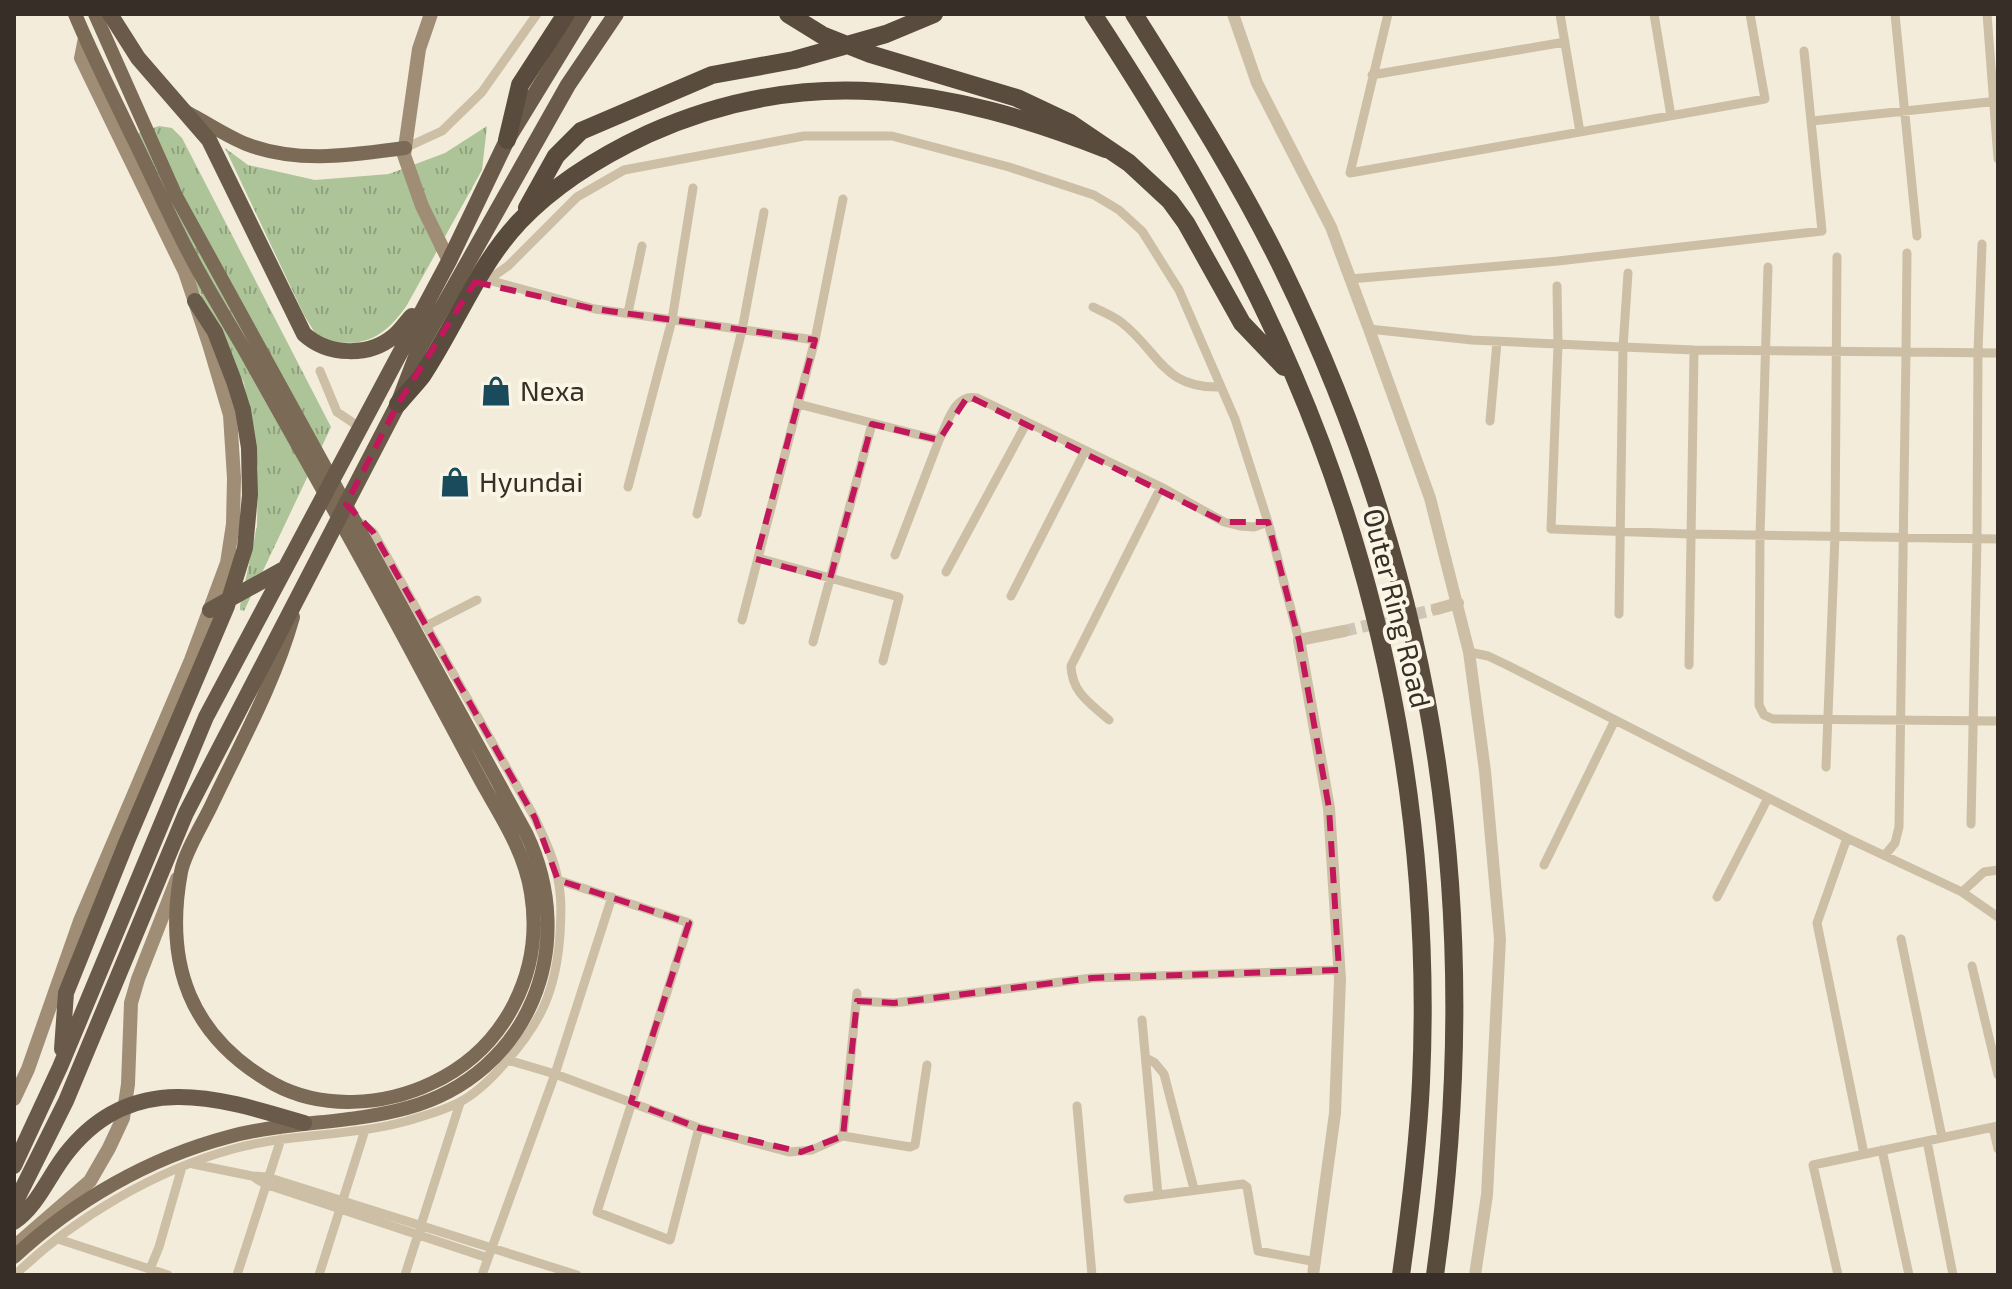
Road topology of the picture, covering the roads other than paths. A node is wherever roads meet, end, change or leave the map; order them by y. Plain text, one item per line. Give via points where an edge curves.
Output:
1 (75, 14) edge
2 (95, 14) edge
3 (110, 14) edge
4 (431, 14) edge
5 (537, 14) edge
6 (566, 14) edge
7 (584, 14) edge
8 (616, 14) edge
9 (788, 14) edge
10 (934, 14) edge
11 (1093, 14) edge
12 (1134, 14) edge
13 (1233, 14) edge
14 (1388, 14) edge
15 (1560, 14) edge
16 (1654, 14) edge
17 (1750, 14) edge
18 (1895, 14) edge
19 (1987, 14) edge
20 (85, 38) junction
21 (1565, 42) junction
22 (1804, 51) dead end
23 (1372, 75) junction
24 (1996, 102) edge
25 (1903, 111) junction
26 (186, 112) junction
27 (1671, 116) junction
28 (1048, 120) junction
29 (1812, 121) junction
30 (1580, 132) junction
31 (507, 140) junction
32 (405, 148) junction
33 (1998, 159) edge
34 (693, 188) dead end
35 (843, 199) dead end
36 (764, 212) dead end
37 (519, 223) junction
38 (1917, 236) dead end
39 (1982, 244) dead end
40 (642, 246) dead end
41 (1907, 253) dead end
42 (1837, 257) dead end
43 (449, 261) junction
44 (1768, 267) dead end
45 (1628, 273) dead end
46 (1350, 279) junction
47 (482, 281) junction
48 (1557, 286) dead end
49 (432, 292) junction
50 (195, 301) junction
51 (1093, 307) dead end
52 (628, 313) junction
53 (672, 320) junction
54 (1369, 329) junction
55 (742, 330) junction
56 (815, 340) junction
57 (1497, 342) junction
58 (1558, 345) junction
59 (1623, 347) junction
60 (1766, 349) junction
61 (1694, 350) junction
62 (1837, 351) junction
63 (1906, 352) junction
64 (1978, 352) junction
65 (1998, 353) edge
66 (320, 371) dead end
67 (1295, 377) junction
68 (1221, 387) junction
69 (398, 404) junction
70 (798, 404) junction
71 (285, 410) junction
72 (1490, 421) dead end
73 (1027, 422) junction
74 (872, 424) junction
75 (361, 428) junction
76 (939, 440) junction
77 (1085, 451) junction
78 (346, 454) junction
79 (366, 464) junction
80 (628, 487) dead end
81 (1161, 487) junction
82 (342, 511) junction
83 (697, 514) dead end
84 (1268, 522) junction
85 (1620, 531) junction
86 (1690, 534) junction
87 (1835, 535) junction
88 (1760, 536) junction
89 (1901, 537) junction
90 (1977, 539) junction
91 (1998, 539) edge
92 (895, 555) dead end
93 (758, 558) junction
94 (283, 569) junction
95 (946, 572) dead end
96 (380, 578) junction
97 (830, 579) junction
98 (1011, 596) dead end
99 (298, 599) junction
100 (477, 600) dead end
101 (1458, 603) junction
102 (1437, 609) tunnel mouth
103 (210, 610) junction
104 (1619, 614) dead end
105 (742, 620) dead end
106 (426, 626) junction
107 (1344, 631) tunnel mouth
108 (1299, 640) junction
109 (813, 642) dead end
110 (1469, 652) junction
111 (883, 661) dead end
112 (1689, 665) dead end
113 (1829, 719) junction
114 (1109, 720) dead end
115 (1615, 720) junction
116 (1973, 721) junction
117 (1998, 721) edge
118 (1900, 722) junction
119 (1826, 767) dead end
120 (1768, 798) junction
121 (1971, 824) dead end
122 (1847, 838) junction
123 (1885, 855) junction
124 (1544, 865) dead end
125 (182, 867) junction
126 (1998, 870) edge
127 (558, 880) junction
128 (1962, 892) junction
129 (612, 897) junction
130 (1717, 897) dead end
131 (1998, 917) edge
132 (1901, 939) dead end
133 (1972, 966) dead end
134 (1339, 970) junction
135 (1142, 1020) dead end
136 (1146, 1058) junction
137 (508, 1060) junction
138 (927, 1065) dead end
139 (60, 1067) junction
140 (555, 1074) junction
141 (1998, 1075) edge
142 (14, 1099) edge
143 (631, 1102) junction
144 (460, 1103) junction
145 (1077, 1106) dead end
146 (304, 1123) junction
147 (1996, 1126) edge
148 (699, 1128) junction
149 (365, 1130) junction
150 (843, 1136) junction
151 (1942, 1137) junction
152 (281, 1139) junction
153 (1927, 1141) junction
154 (1998, 1149) edge
155 (1882, 1150) junction
156 (1864, 1154) junction
157 (186, 1165) junction
158 (14, 1166) edge
159 (266, 1180) junction
160 (1194, 1189) junction
161 (1158, 1195) junction
162 (1128, 1199) dead end
163 (342, 1204) junction
164 (14, 1205) edge
165 (14, 1222) edge
166 (419, 1230) junction
167 (58, 1239) junction
168 (14, 1247) edge
169 (490, 1253) junction
170 (14, 1257) edge
171 (1315, 1268) edge
172 (150, 1269) junction
173 (15, 1275) edge
174 (168, 1275) edge
175 (237, 1275) edge
176 (319, 1275) edge
177 (405, 1275) edge
178 (482, 1275) edge
179 (577, 1275) edge
180 (1092, 1275) edge
181 (1401, 1275) edge
182 (1435, 1275) edge
183 (1475, 1275) edge
184 (1838, 1275) edge
185 (1909, 1275) edge
186 (1953, 1275) edge

1 - 20 main road
2 - 71 main road via 176,196
3 - 26 highway via 138,58
4 - 32 main road via 419,49
5 - 32 street via 482,92 442,131
6 - 31 highway via 520,85
7 - 31 highway
8 - 69 highway via 568,85 427,335
9 - 28 highway via 870,54 1017,98
10 - 37 highway via 886,34 794,60 712,75 581,131 556,156
11 - 67 highway, Outer Ring Road via 1210,204
12 - 182 highway, Outer Ring Road via 1258,221 1331,377 1369,477 1418,656 1444,805 1457,1017 1450,1155
13 - 46 street via 1257,83 1331,227
14 - 23 street
15 - 21 street
16 - 27 street
17 - 27 street via 1765,99
18 - 25 street
19 - 24 street
20 - 50 main road via 81,58
20 - 71 main road via 191,259
21 - 23 street
21 - 30 street
22 - 29 street
23 - 30 street via 1350,173
24 - 25 street
24 - 33 street
25 - 29 street
25 - 38 street
26 - 32 main road via 246,144 293,156 342,157
26 - 49 highway via 209,140 304,334 315,344 348,351 378,346 395,335
27 - 30 street
28 - 37 highway via 879,91 756,98 685,118 623,146 559,187
28 - 67 highway via 1070,123 1129,163 1170,201 1242,323
29 - 46 street via 1822,231
31 - 43 highway
32 - 43 main road via 422,206
34 - 53 street
35 - 56 street
36 - 55 street
37 - 47 highway
39 - 64 street
40 - 52 street
41 - 63 street
42 - 62 street
43 - 49 highway
44 - 60 street
45 - 59 street
46 - 54 street
47 - 52 street
47 - 68 street via 508,266 577,197 624,170 804,136 892,136 1009,167 1094,195 1119,210 1142,231 1179,290
47 - 69 highway
48 - 58 street
49 - 75 highway
50 - 103 main road via 230,415 234,478 227,563
50 - 139 highway via 215,332 243,410 250,495 245,548 227,606 66,993
51 - 68 street via 1121,323 1179,380 1201,388
52 - 53 street
53 - 55 street
53 - 80 street
54 - 57 street
54 - 101 street via 1430,498
55 - 56 street
55 - 83 street
56 - 70 street
57 - 58 street
57 - 72 street
58 - 59 street
58 - 85 street via 1550,527
59 - 61 street
59 - 85 street
60 - 61 street
60 - 62 street
60 - 88 street
61 - 86 street
62 - 63 street
62 - 87 street
63 - 64 street
63 - 89 street
64 - 65 street
64 - 90 street
66 - 75 street via 337,412
67 - 181 highway, Outer Ring Road via 1363,575 1388,676 1410,809 1422,952 1422,1030 1417,1152
68 - 84 street
69 - 79 highway
70 - 74 street
70 - 93 street
71 - 96 main road
73 - 76 street via 968,396 960,399
73 - 77 street
73 - 95 street
74 - 76 street
74 - 97 street
75 - 78 highway
76 - 92 street
77 - 81 street
77 - 98 street
78 - 79 highway
78 - 94 highway
79 - 82 highway
81 - 84 street via 1224,522 1254,527
81 - 114 street via 1071,666 1075,689
82 - 99 highway
82 - 106 street via 373,532
84 - 108 street
85 - 86 street
85 - 104 street
86 - 88 street
86 - 112 street
87 - 88 street
87 - 89 street
87 - 113 street
88 - 113 street via 1759,705 1773,719
89 - 90 street
89 - 118 street
90 - 91 street
90 - 116 street
93 - 97 street
93 - 105 street
94 - 103 highway
94 - 139 highway via 206,717
96 - 125 main road via 525,868 532,943 522,989 502,1026 454,1071 412,1091 336,1102 284,1089 236,1057 190,998 177,948
96 - 146 main road via 536,854 547,897 546,960 519,1027 468,1079 407,1108
97 - 109 street
97 - 111 street via 899,597
99 - 125 main road via 282,657
99 - 164 highway via 186,813 66,1101
100 - 106 street
101 - 102 street
101 - 110 street
103 - 142 main road via 80,921
106 - 127 street via 535,818
107 - 108 street
108 - 134 street via 1329,808
110 - 115 street via 1488,656
110 - 183 street via 1500,939 1487,1195
113 - 118 street
113 - 119 street
115 - 120 street
115 - 124 street
116 - 117 street
116 - 118 street
116 - 121 street
118 - 123 street via 1899,827
120 - 122 street
120 - 130 street
122 - 123 street
122 - 156 street via 1817,923
123 - 128 street
125 - 168 main road via 131,1003 123,1118 90,1181
126 - 128 street via 1984,872
127 - 129 street
127 - 137 street via 558,967 546,1008
128 - 131 street
129 - 140 street
129 - 143 street via 689,923
132 - 151 street
133 - 141 street
134 - 150 street via 1092,978 894,1003 857,997
134 - 171 street via 1335,1113
135 - 136 street
136 - 160 street via 1164,1074
136 - 161 street
137 - 140 street
137 - 144 street
138 - 150 street via 915,1145
139 - 158 highway
140 - 143 street
140 - 169 street
143 - 148 street
143 - 148 street via 597,1212 670,1240
144 - 149 street
144 - 166 street
145 - 180 street
146 - 165 highway via 181,1095 137,1102 84,1133
146 - 170 main road via 228,1137 164,1159 60,1218
147 - 151 street
147 - 154 street
148 - 150 street via 801,1152
149 - 152 street
149 - 163 street
151 - 153 street
152 - 157 street
152 - 159 street
153 - 155 street
153 - 186 street
155 - 156 street
155 - 185 street
156 - 184 street via 1813,1165
157 - 159 street
157 - 167 street via 114,1200
157 - 172 street
159 - 163 street
159 - 175 street
160 - 161 street
160 - 171 street via 1243,1184 1258,1251
161 - 162 street
163 - 166 street
163 - 176 street
166 - 169 street
166 - 177 street
167 - 172 street
167 - 173 street
169 - 178 street
169 - 179 street
172 - 174 street

